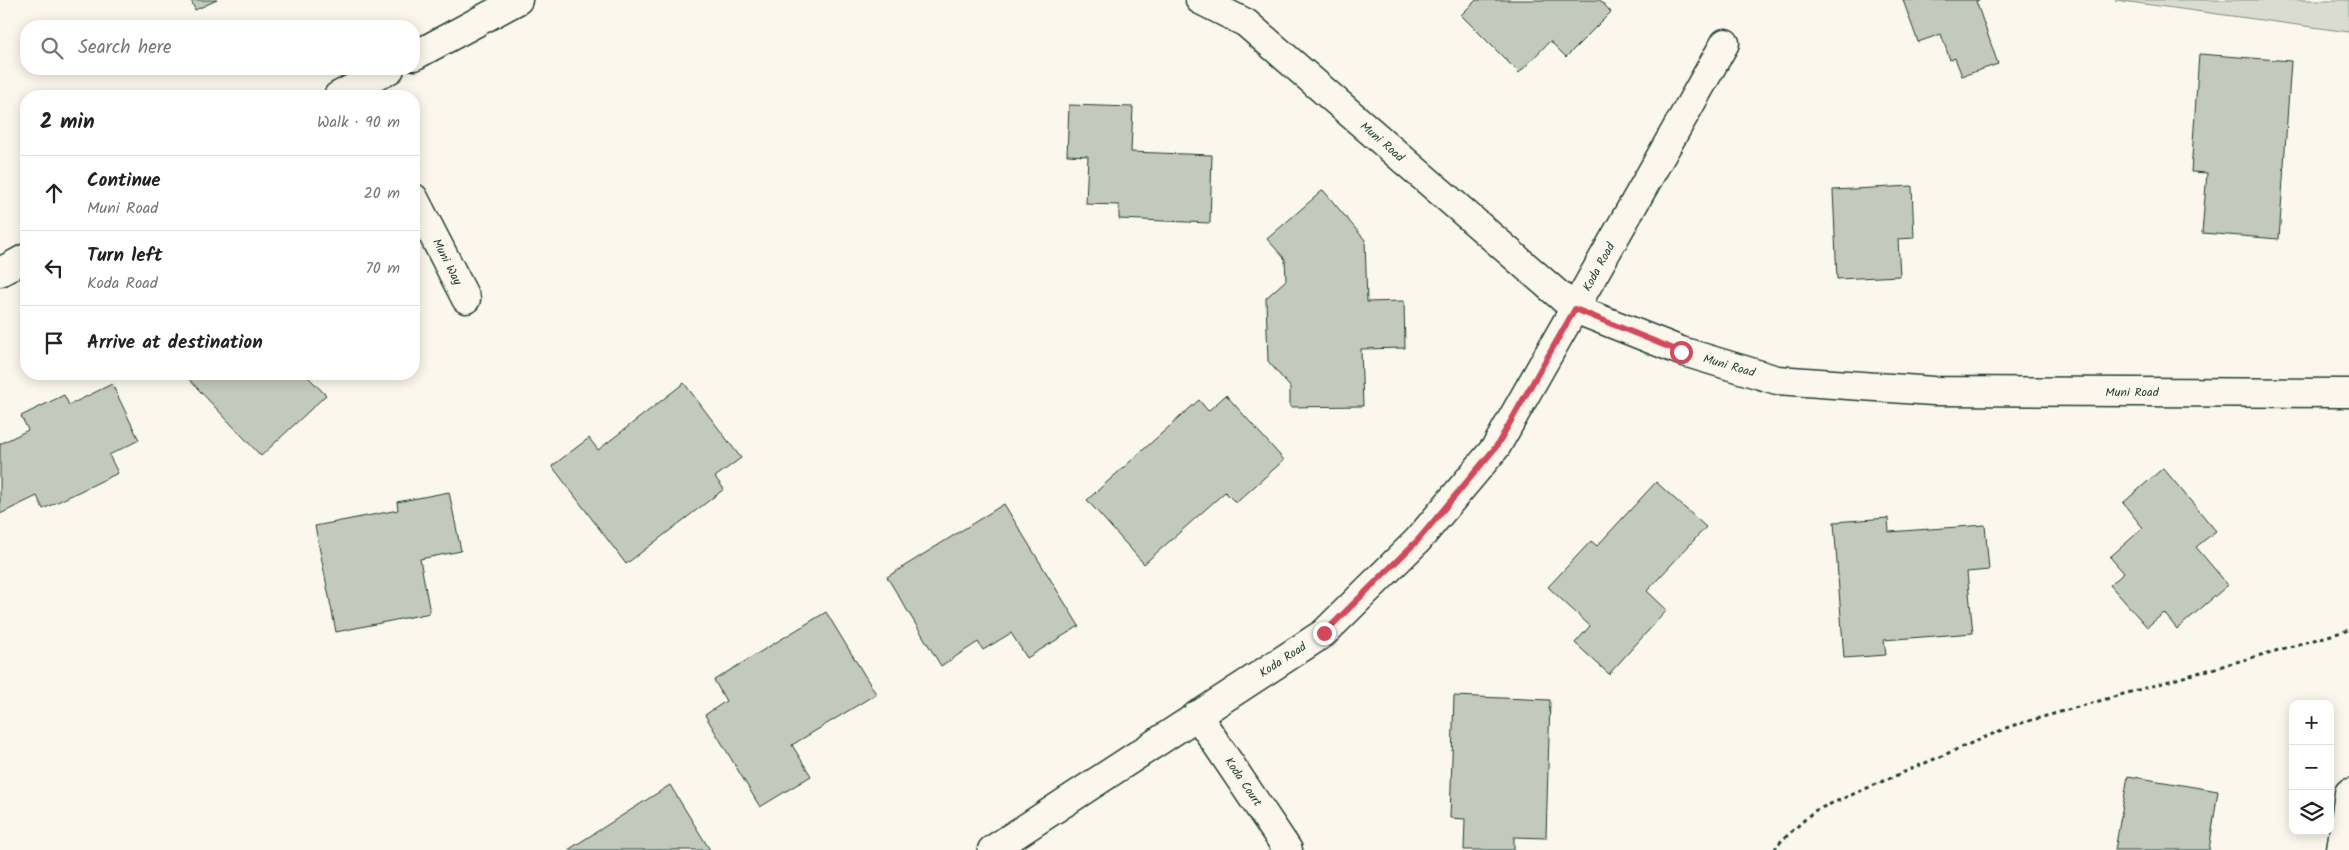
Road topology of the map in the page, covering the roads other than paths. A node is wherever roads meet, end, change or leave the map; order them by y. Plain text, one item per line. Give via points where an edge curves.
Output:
1 (518, 0) edge
2 (1200, 0) edge
3 (1725, 43) dead end
4 (420, 53) edge
5 (380, 75) edge
6 (357, 90) edge
7 (420, 210) edge
8 (20, 261) edge
9 (0, 272) edge
10 (466, 300) dead end
11 (1575, 309) junction
12 (2349, 392) edge
13 (1197, 715) junction
14 (2349, 793) edge
15 (992, 850) edge
16 (1288, 850) edge
17 (2341, 850) edge

1 - 4 street
2 - 11 street, Muni Road via 1246,23
3 - 11 street, Koda Road
5 - 6 street
7 - 10 street, Muni Way
8 - 9 street
11 - 12 street, Muni Road via 1681,352 1777,380 1933,391
11 - 13 street, Koda Road via 1496,447 1418,540 1324,633
13 - 15 street, Koda Road
13 - 16 street, Koda Court
14 - 17 street

